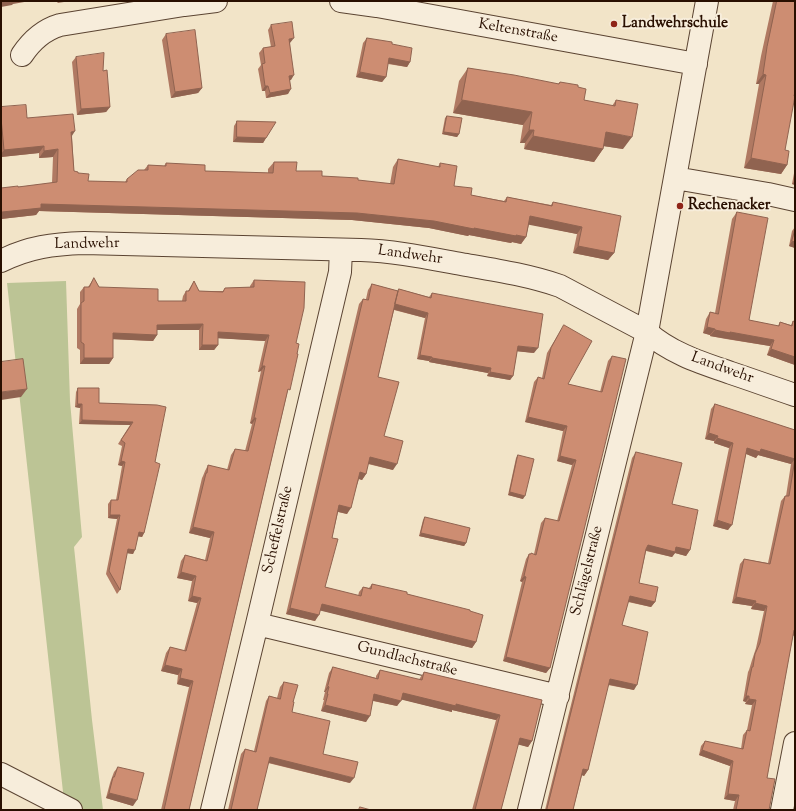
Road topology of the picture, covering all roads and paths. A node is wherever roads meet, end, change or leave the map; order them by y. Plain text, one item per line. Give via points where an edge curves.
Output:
1 (216, 1) edge
2 (341, 1) edge
3 (707, 1) edge
4 (22, 55) dead end
5 (696, 64) junction
6 (675, 178) junction
7 (795, 200) edge
8 (341, 250) junction
9 (1, 261) edge
10 (647, 332) junction
11 (795, 395) edge
12 (257, 624) junction
13 (558, 696) junction
14 (795, 743) edge
15 (1, 774) edge
16 (71, 810) edge
17 (212, 810) edge
18 (529, 810) edge
19 (782, 810) edge

1 - 4 street via 51,27 32,42
2 - 5 street, Keltenstraße
3 - 5 street
5 - 6 street
6 - 7 street
6 - 10 street
8 - 9 street, Landwehr via 84,243 32,248
8 - 10 street, Landwehr via 402,253 545,280 572,291
8 - 12 street, Scheffelstraße via 340,272
10 - 11 street, Landwehr via 678,353
10 - 13 street, Schlägelstraße
12 - 13 street, Gundlachstraße
12 - 17 street, Scheffelstraße
13 - 18 street, Schlägelstraße
14 - 19 street
15 - 16 street

